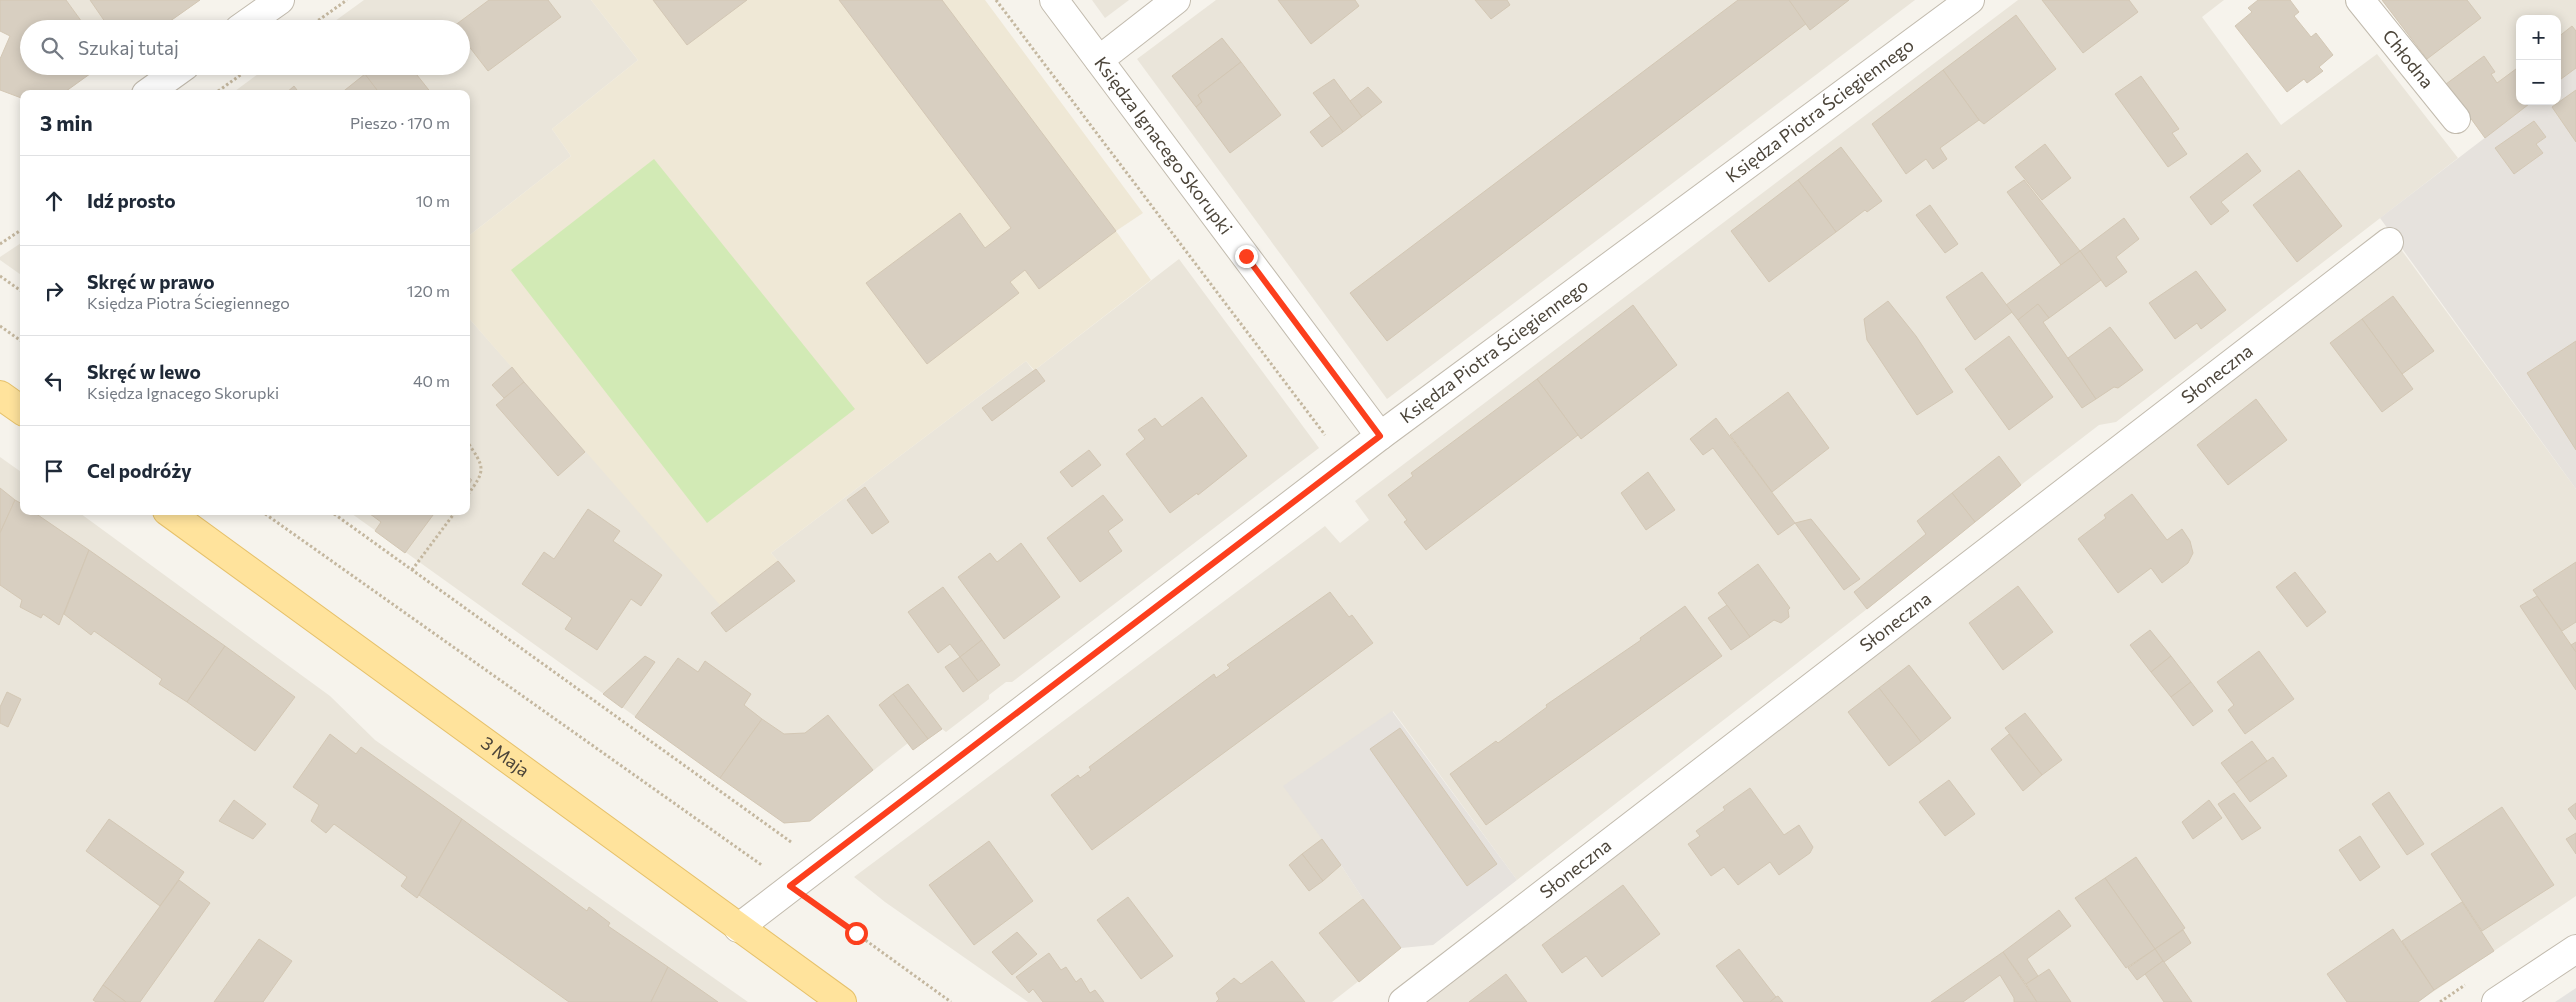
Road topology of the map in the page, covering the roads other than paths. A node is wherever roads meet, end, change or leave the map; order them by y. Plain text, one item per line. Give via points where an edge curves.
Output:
1 (280, 0) edge
2 (1054, 0) edge
3 (1176, 0) edge
4 (1970, 0) edge
5 (2360, 0) edge
6 (252, 20) edge
7 (1099, 60) junction
8 (172, 75) edge
9 (152, 90) edge
10 (2456, 119) dead end
11 (2389, 242) dead end
12 (0, 395) edge
13 (20, 409) edge
14 (1380, 436) junction
15 (172, 515) edge
16 (738, 928) junction
17 (2576, 949) edge
18 (842, 1002) edge
19 (1403, 1002) edge
20 (2496, 1002) edge

1 - 6 street
2 - 7 street, Księdza Ignacego Skorupki
3 - 7 street
4 - 14 street, Księdza Piotra Ściegiennego
5 - 10 street, Chłodna
7 - 14 street, Księdza Ignacego Skorupki
8 - 9 street
11 - 19 street, Słoneczna
12 - 13 main road
14 - 16 street, Księdza Piotra Ściegiennego
15 - 16 main road, 3 Maja
16 - 18 main road, 3 Maja
17 - 20 street

